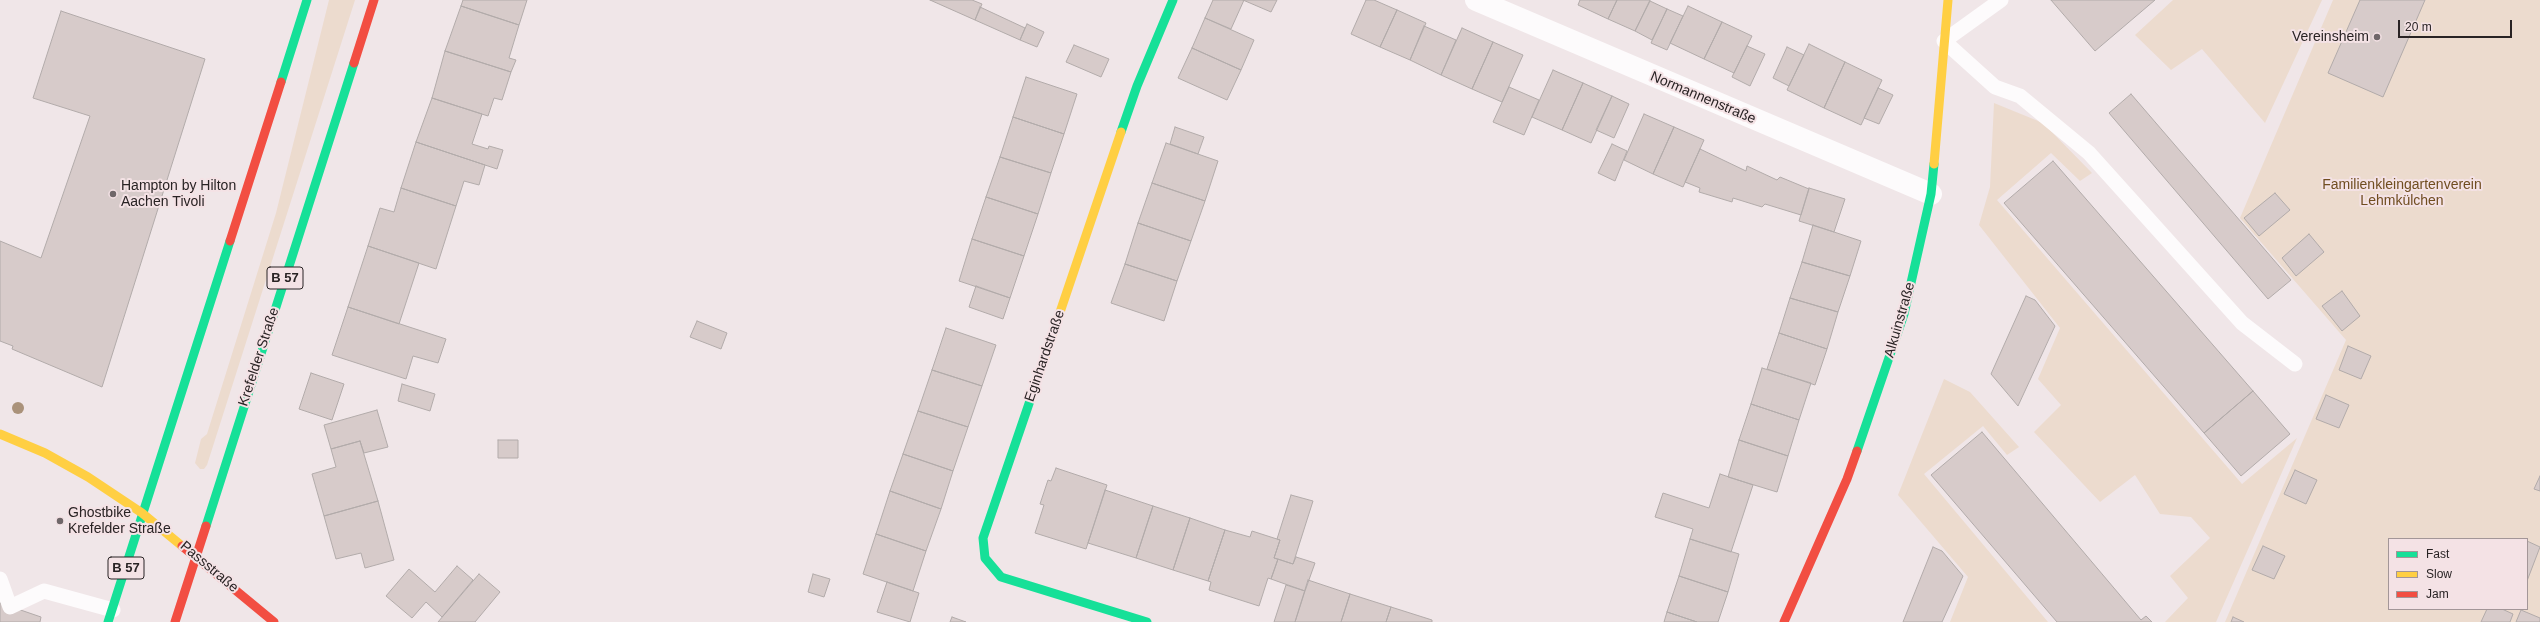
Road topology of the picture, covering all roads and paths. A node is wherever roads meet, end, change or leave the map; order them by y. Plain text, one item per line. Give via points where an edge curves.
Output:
1 (308, 0) edge
2 (374, 0) edge
3 (1173, 0) edge
4 (1476, 0) edge
5 (1948, 0) edge
6 (2001, 0) edge
7 (1944, 41) junction
8 (1931, 194) junction
9 (2295, 364) dead end
10 (0, 434) edge
11 (142, 513) junction
12 (196, 556) junction
13 (0, 579) edge
14 (110, 616) edge
15 (1139, 621) edge
16 (175, 622) edge
17 (274, 622) edge
18 (1784, 622) edge

1 - 11 street, B 57
2 - 12 street, Krefelder Straße / B 57
3 - 15 street, Eginhardstraße via 1137,86 983,538 985,558 1001,577
4 - 8 street, Normannenstraße
5 - 7 street, Alkuinstraße
6 - 7 lane
7 - 8 street, Alkuinstraße
7 - 9 lane via 1995,87 2020,96 2089,153 2242,323
8 - 18 street, Alkuinstraße via 1904,314 1847,479
10 - 11 street, Passstraße via 45,453 88,477
11 - 12 street, Passstraße
11 - 14 street, B 57
12 - 16 street, Krefelder Straße / B 57
12 - 17 street, Passstraße
13 - 14 lane via 10,607 44,591

